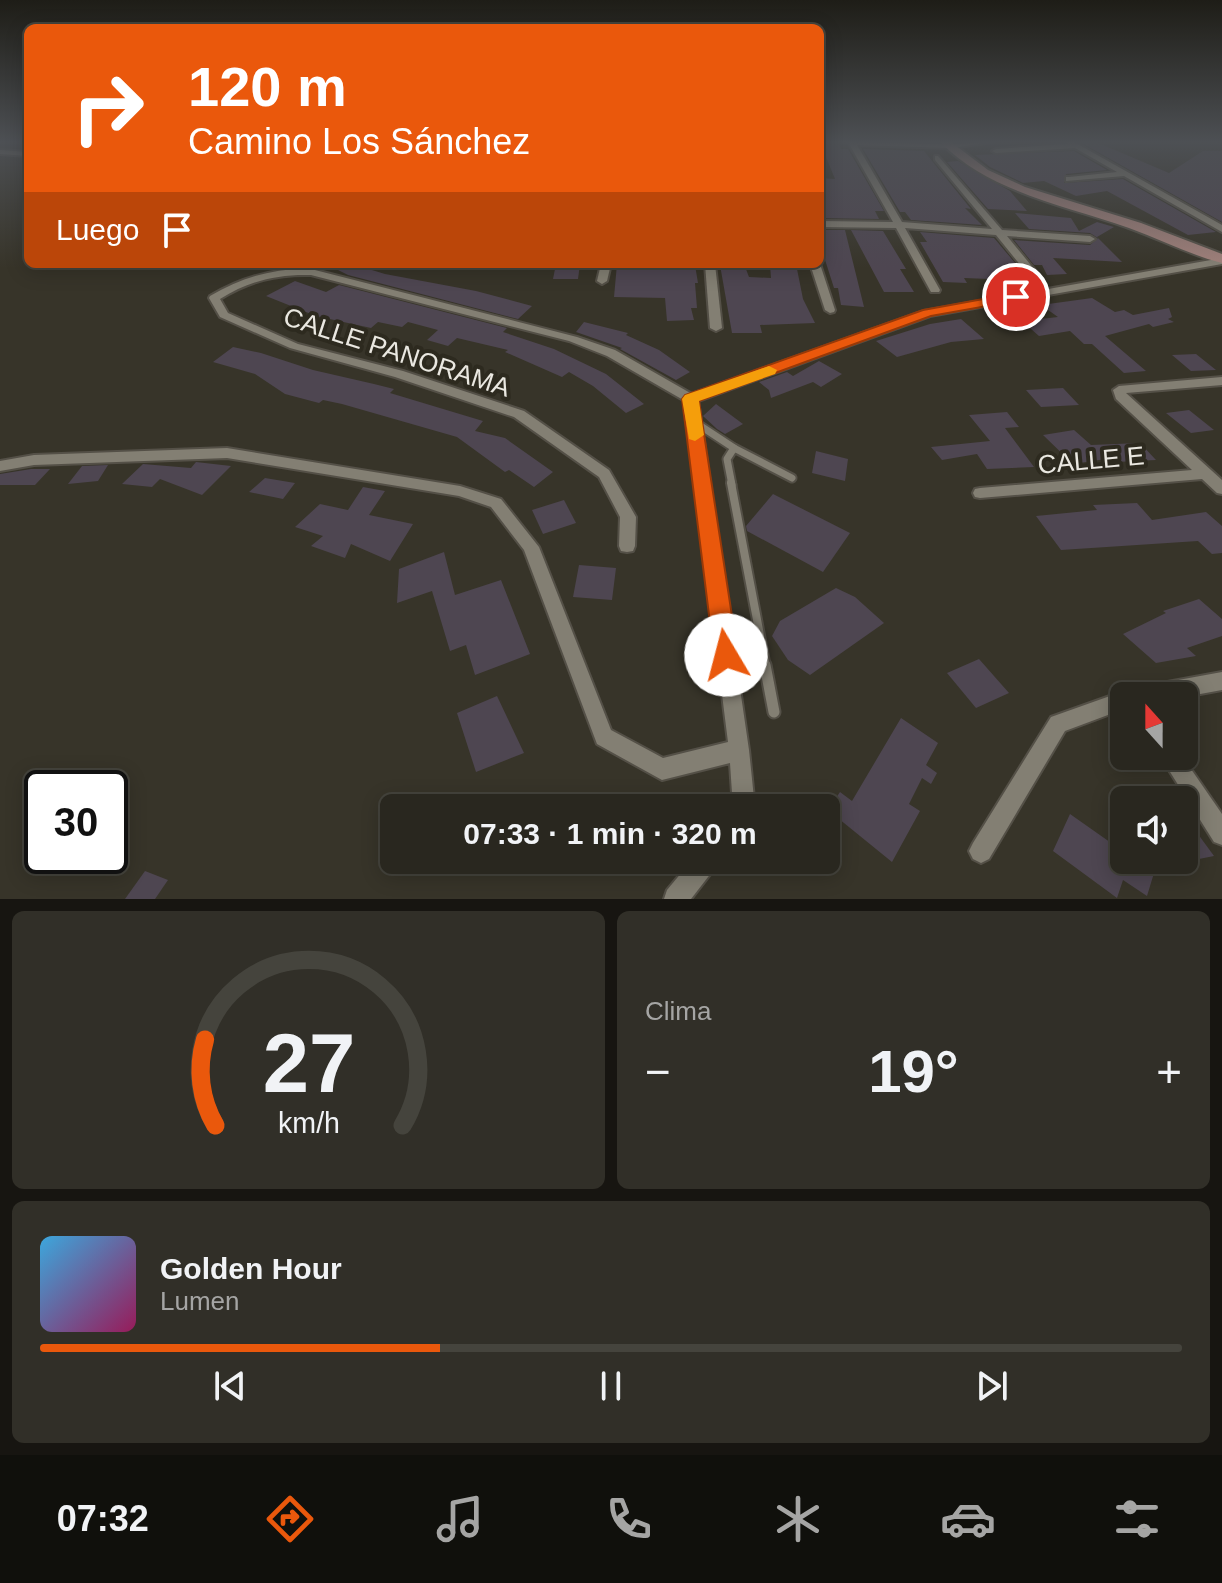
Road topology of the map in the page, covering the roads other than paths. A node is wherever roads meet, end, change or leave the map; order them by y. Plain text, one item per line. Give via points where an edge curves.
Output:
1 (876, 184) edge
2 (959, 184) edge
3 (1010, 184) edge
4 (1142, 184) edge
5 (824, 224) edge
6 (900, 225) junction
7 (1222, 229) edge
8 (998, 231) junction
9 (1090, 239) dead end
10 (1222, 260) edge
11 (605, 268) edge
12 (710, 268) edge
13 (816, 268) edge
14 (1034, 275) dead end
15 (602, 281) dead end
16 (935, 290) dead end
17 (830, 310) dead end
18 (716, 328) dead end
19 (1222, 381) edge
20 (691, 399) junction
21 (693, 421) junction
22 (734, 448) junction
23 (0, 466) edge
24 (1206, 474) junction
25 (792, 478) dead end
26 (1222, 489) edge
27 (980, 493) dead end
28 (627, 546) dead end
29 (1222, 681) edge
30 (1198, 685) edge
31 (1110, 705) edge
32 (774, 712) dead end
33 (739, 750) junction
34 (1179, 770) edge
35 (743, 794) edge
36 (1222, 834) edge
37 (981, 851) dead end
38 (696, 874) edge
39 (676, 899) edge

1 - 6 street
2 - 8 street
3 - 10 street
4 - 7 street
5 - 6 street
6 - 8 street
6 - 16 street
8 - 9 street
8 - 14 street
10 - 20 street via 928,313
11 - 15 street
12 - 18 street
13 - 17 street
19 - 24 street via 1119,390
20 - 21 street
20 - 28 street, CALLE PANORAMA via 611,353 573,339 311,272 260,276 214,298 224,315 294,346 519,414 604,474 628,517
21 - 22 lane
21 - 33 street
22 - 25 lane
22 - 32 lane via 727,459
23 - 33 street via 34,460 227,453 460,491 496,503 531,547 604,737 662,769
24 - 26 street
24 - 27 street, CALLE E
29 - 30 street
31 - 37 street via 1058,724
33 - 35 street
34 - 36 street
38 - 39 street

